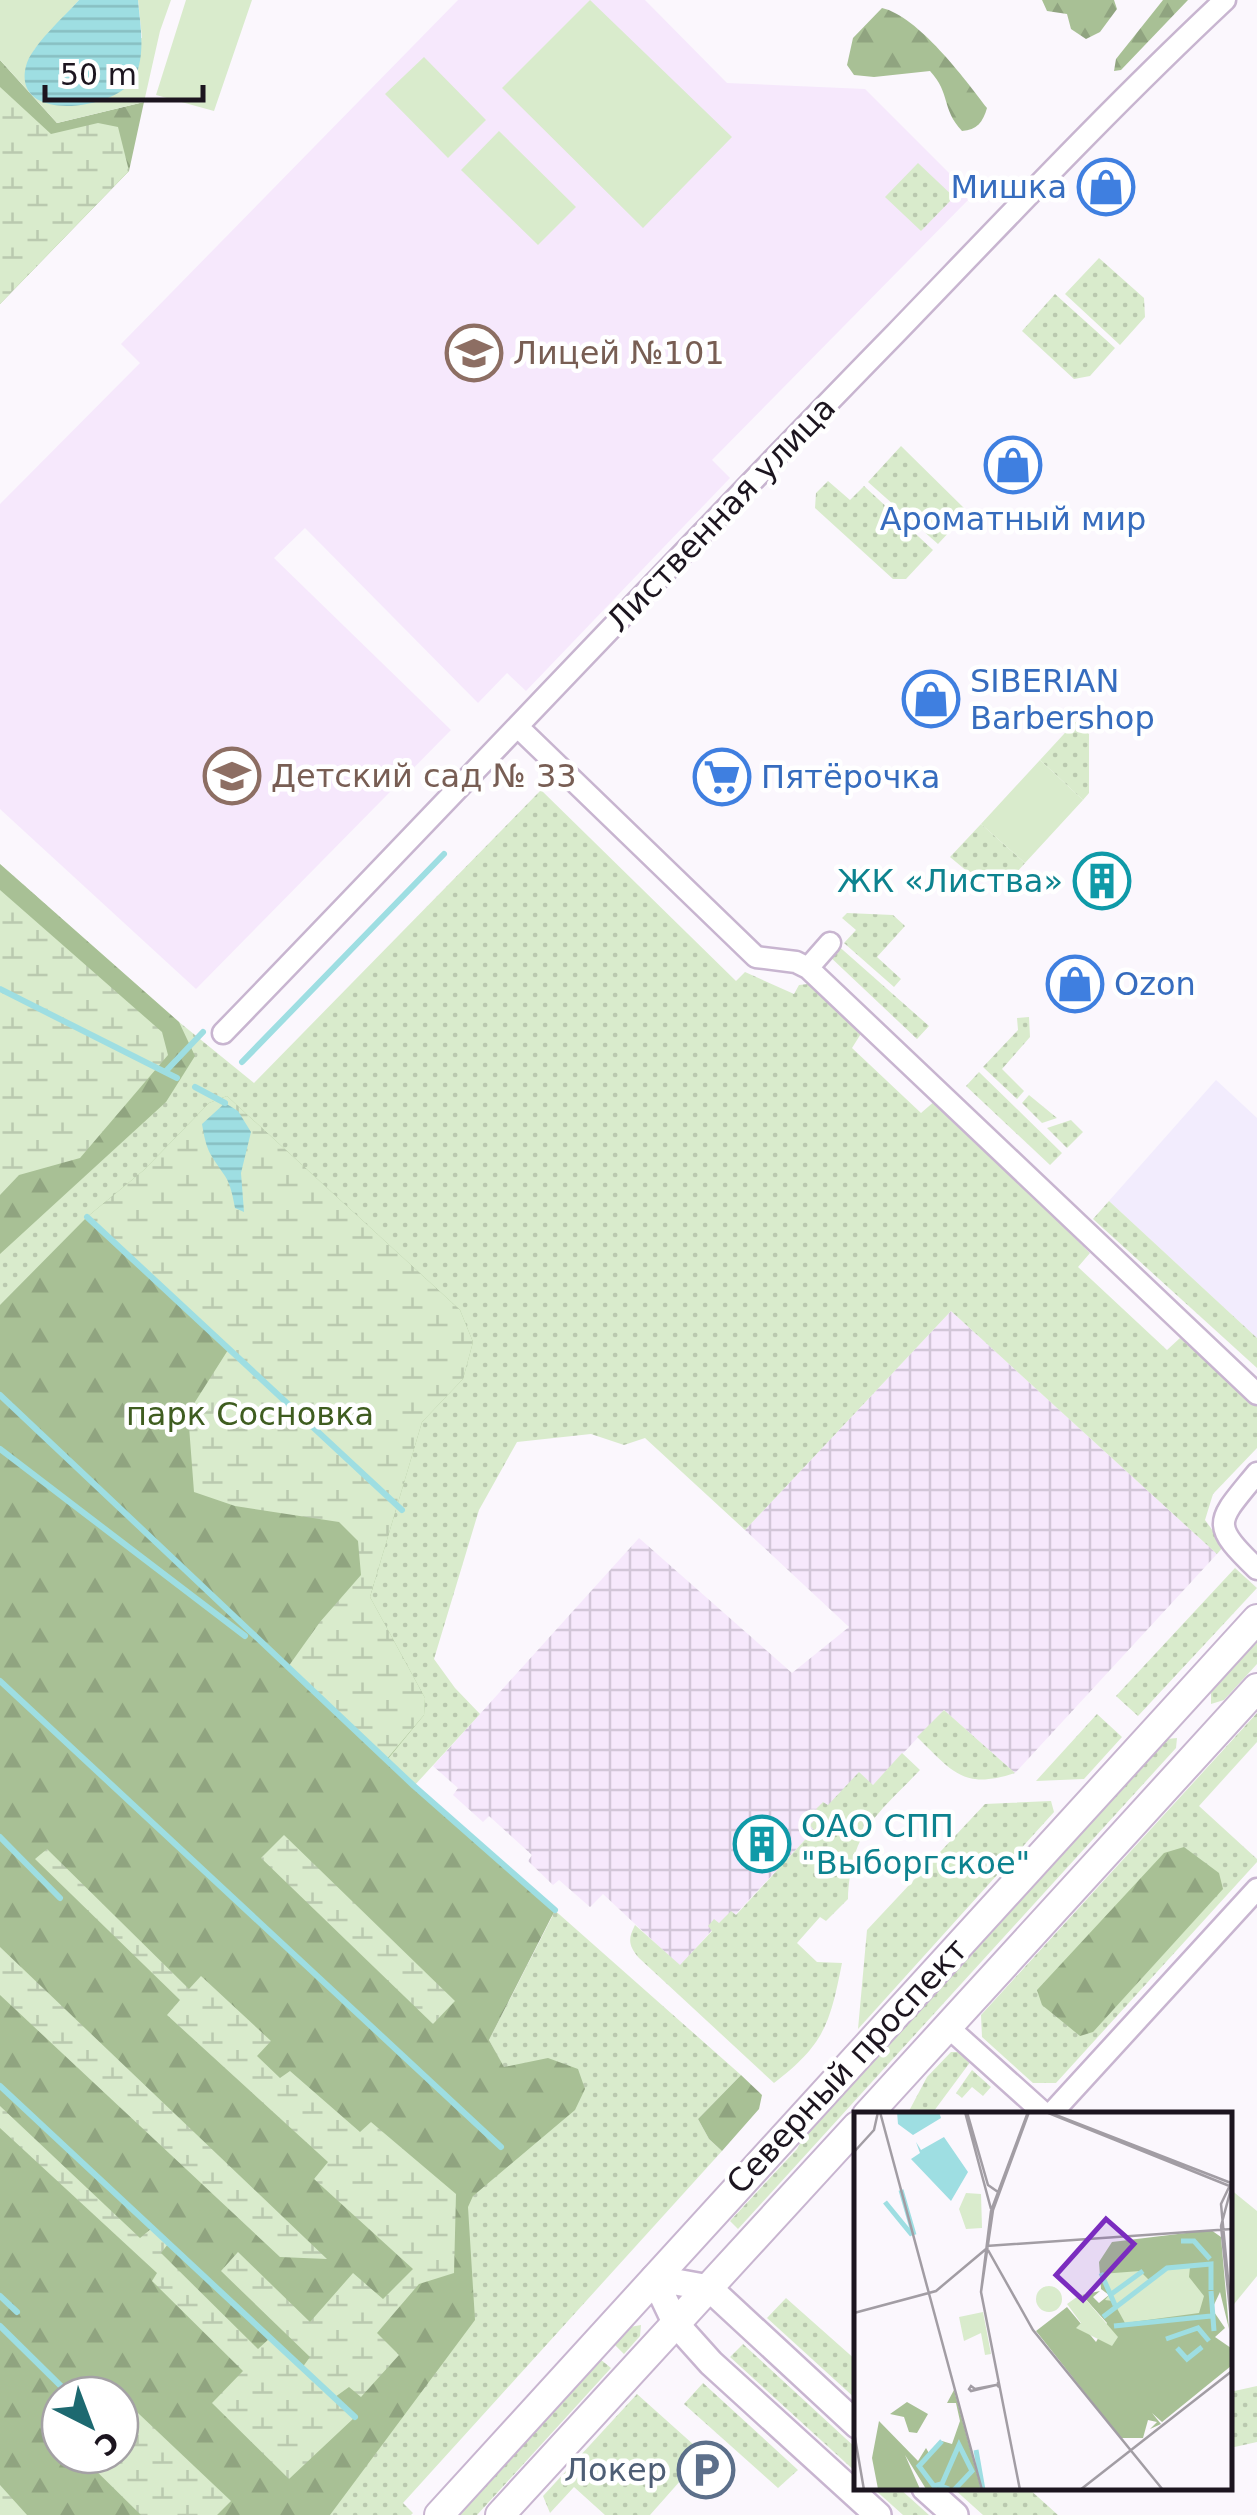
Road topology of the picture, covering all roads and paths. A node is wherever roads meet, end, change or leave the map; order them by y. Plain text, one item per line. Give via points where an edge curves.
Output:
1 (1225, 0) edge
2 (520, 728) junction
3 (830, 943) dead end
4 (808, 968) junction
5 (223, 1033) dead end
6 (1257, 1394) edge
7 (1257, 1473) edge
8 (1257, 1570) edge
9 (1257, 1619) edge
10 (1257, 1688) edge
11 (1257, 1889) edge
12 (948, 2027) junction
13 (870, 2112) edge
14 (1045, 2112) edge
15 (1051, 2112) edge
16 (854, 2129) edge
17 (654, 2278) junction
18 (708, 2288) junction
19 (676, 2324) junction
20 (854, 2422) edge
21 (927, 2490) edge
22 (439, 2515) edge
23 (500, 2515) edge
24 (878, 2515) edge
25 (954, 2515) edge

1 - 2 street, Лиственная улица via 796,434
2 - 4 street via 756,957
2 - 5 street, Лиственная улица
3 - 4 street
4 - 6 street
7 - 8 street via 1222,1524 1224,1536
9 - 17 main road, Северный проспект
10 - 12 main road, Северный проспект
11 - 15 street
12 - 13 main road, Северный проспект
12 - 14 street
16 - 18 main road, Северный проспект
17 - 18 street
17 - 19 street
17 - 22 main road, Северный проспект
18 - 19 main road, Северный проспект
18 - 20 street
19 - 23 main road, Северный проспект
19 - 24 street
21 - 25 street

